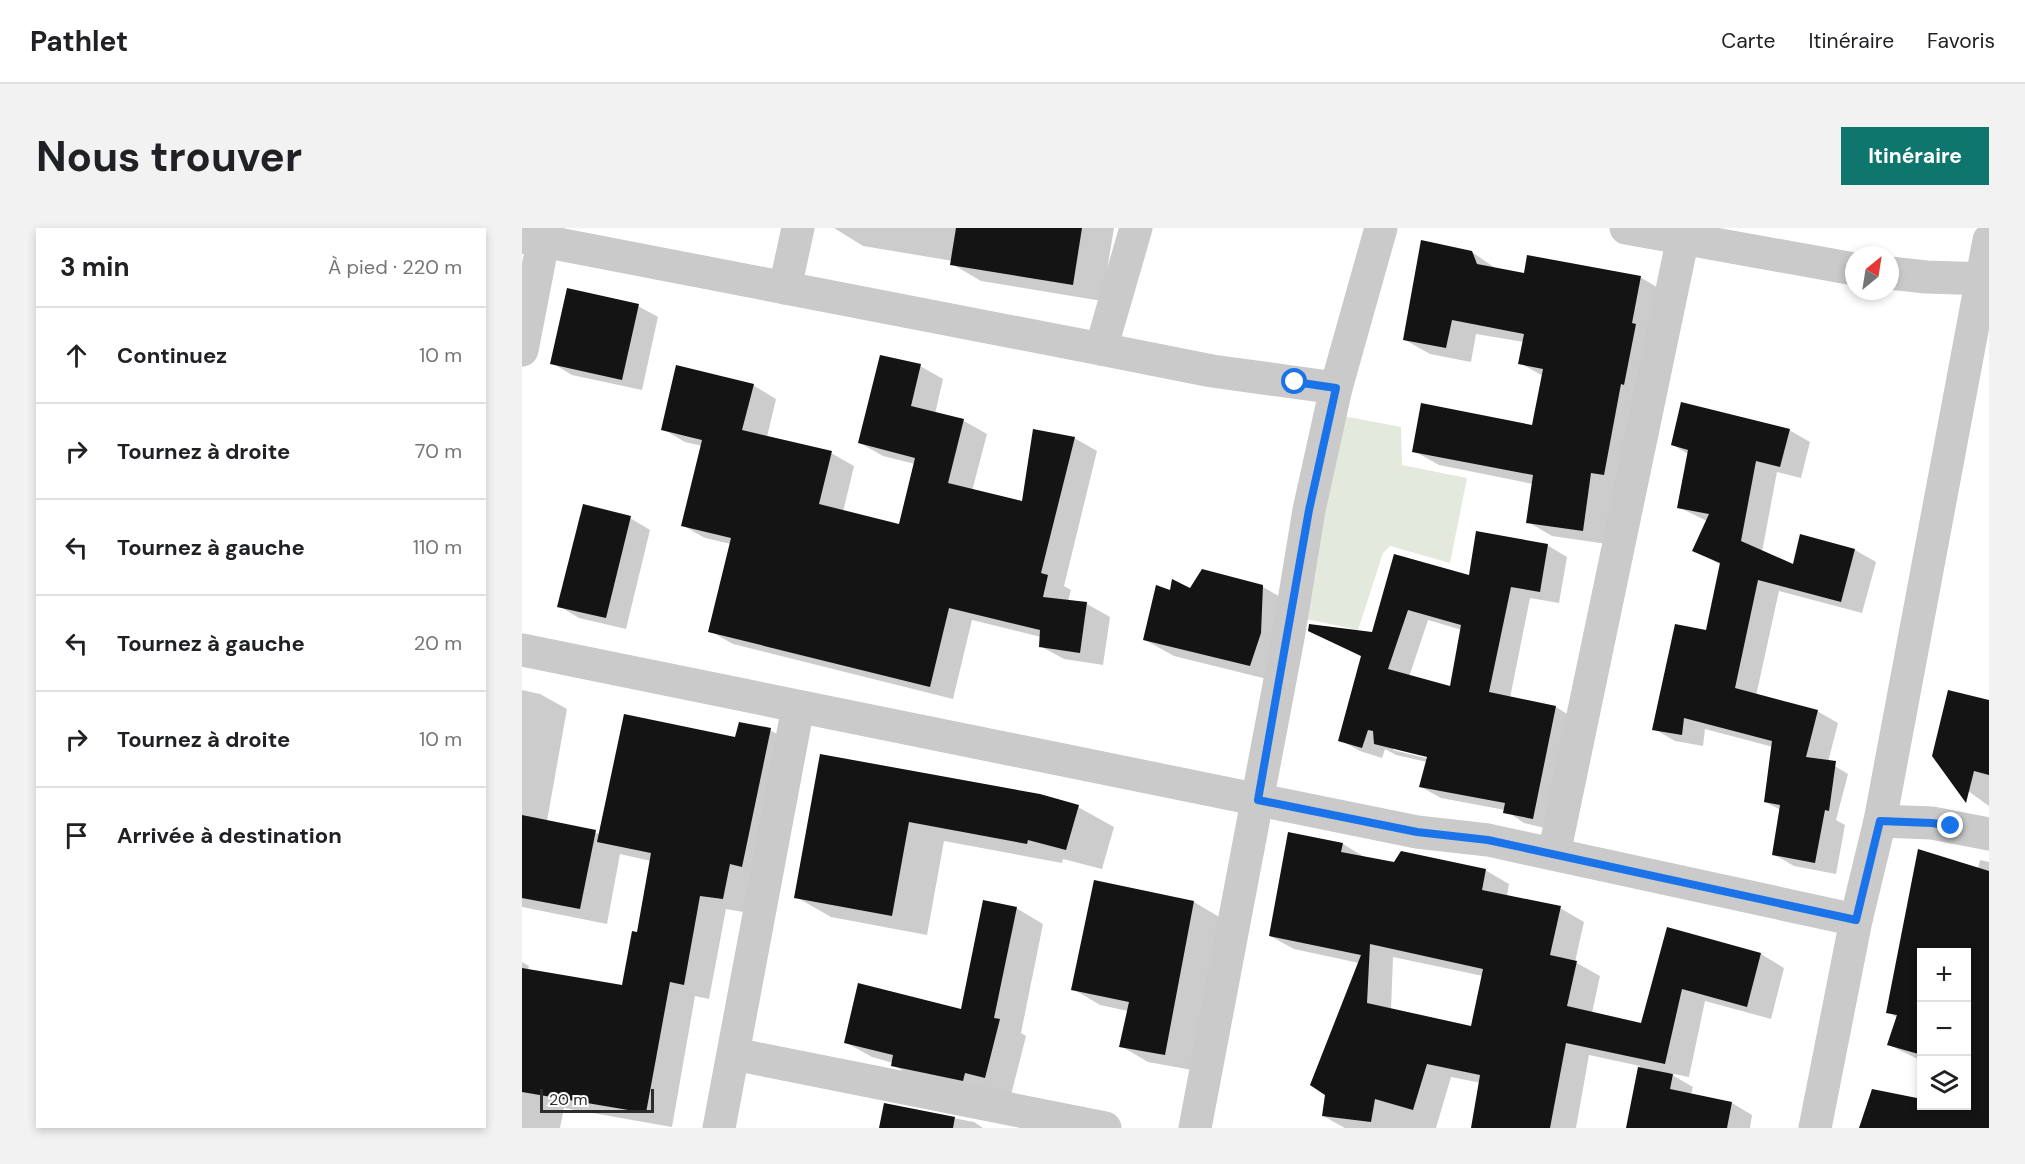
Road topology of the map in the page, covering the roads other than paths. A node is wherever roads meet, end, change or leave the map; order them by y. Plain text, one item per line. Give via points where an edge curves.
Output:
1 (798, 228) edge
2 (1136, 228) edge
3 (1381, 228) edge
4 (1626, 228) edge
5 (1684, 233) edge
6 (532, 239) edge
7 (1989, 240) edge
8 (1845, 267) edge
9 (1899, 274) edge
10 (1985, 279) edge
11 (785, 288) junction
12 (1101, 349) junction
13 (522, 350) edge
14 (1336, 388) junction
15 (522, 650) edge
16 (798, 707) junction
17 (1258, 800) junction
18 (1880, 821) junction
19 (1989, 834) edge
20 (1554, 854) junction
21 (1856, 920) junction
22 (734, 1054) junction
23 (719, 1128) edge
24 (1105, 1128) edge
25 (1195, 1128) edge
26 (1815, 1128) edge

1 - 11 street
2 - 12 street
3 - 14 street
4 - 5 street
5 - 8 street
5 - 20 street
6 - 11 street
6 - 13 street
7 - 10 street
9 - 10 street
10 - 18 street
11 - 12 street
12 - 14 street via 1212,371
14 - 17 street via 1309,510
15 - 16 street
16 - 17 street
16 - 22 street
17 - 20 street
17 - 25 street
18 - 19 street via 1932,823
18 - 21 street
20 - 21 street
21 - 26 street
22 - 23 street
22 - 24 street

